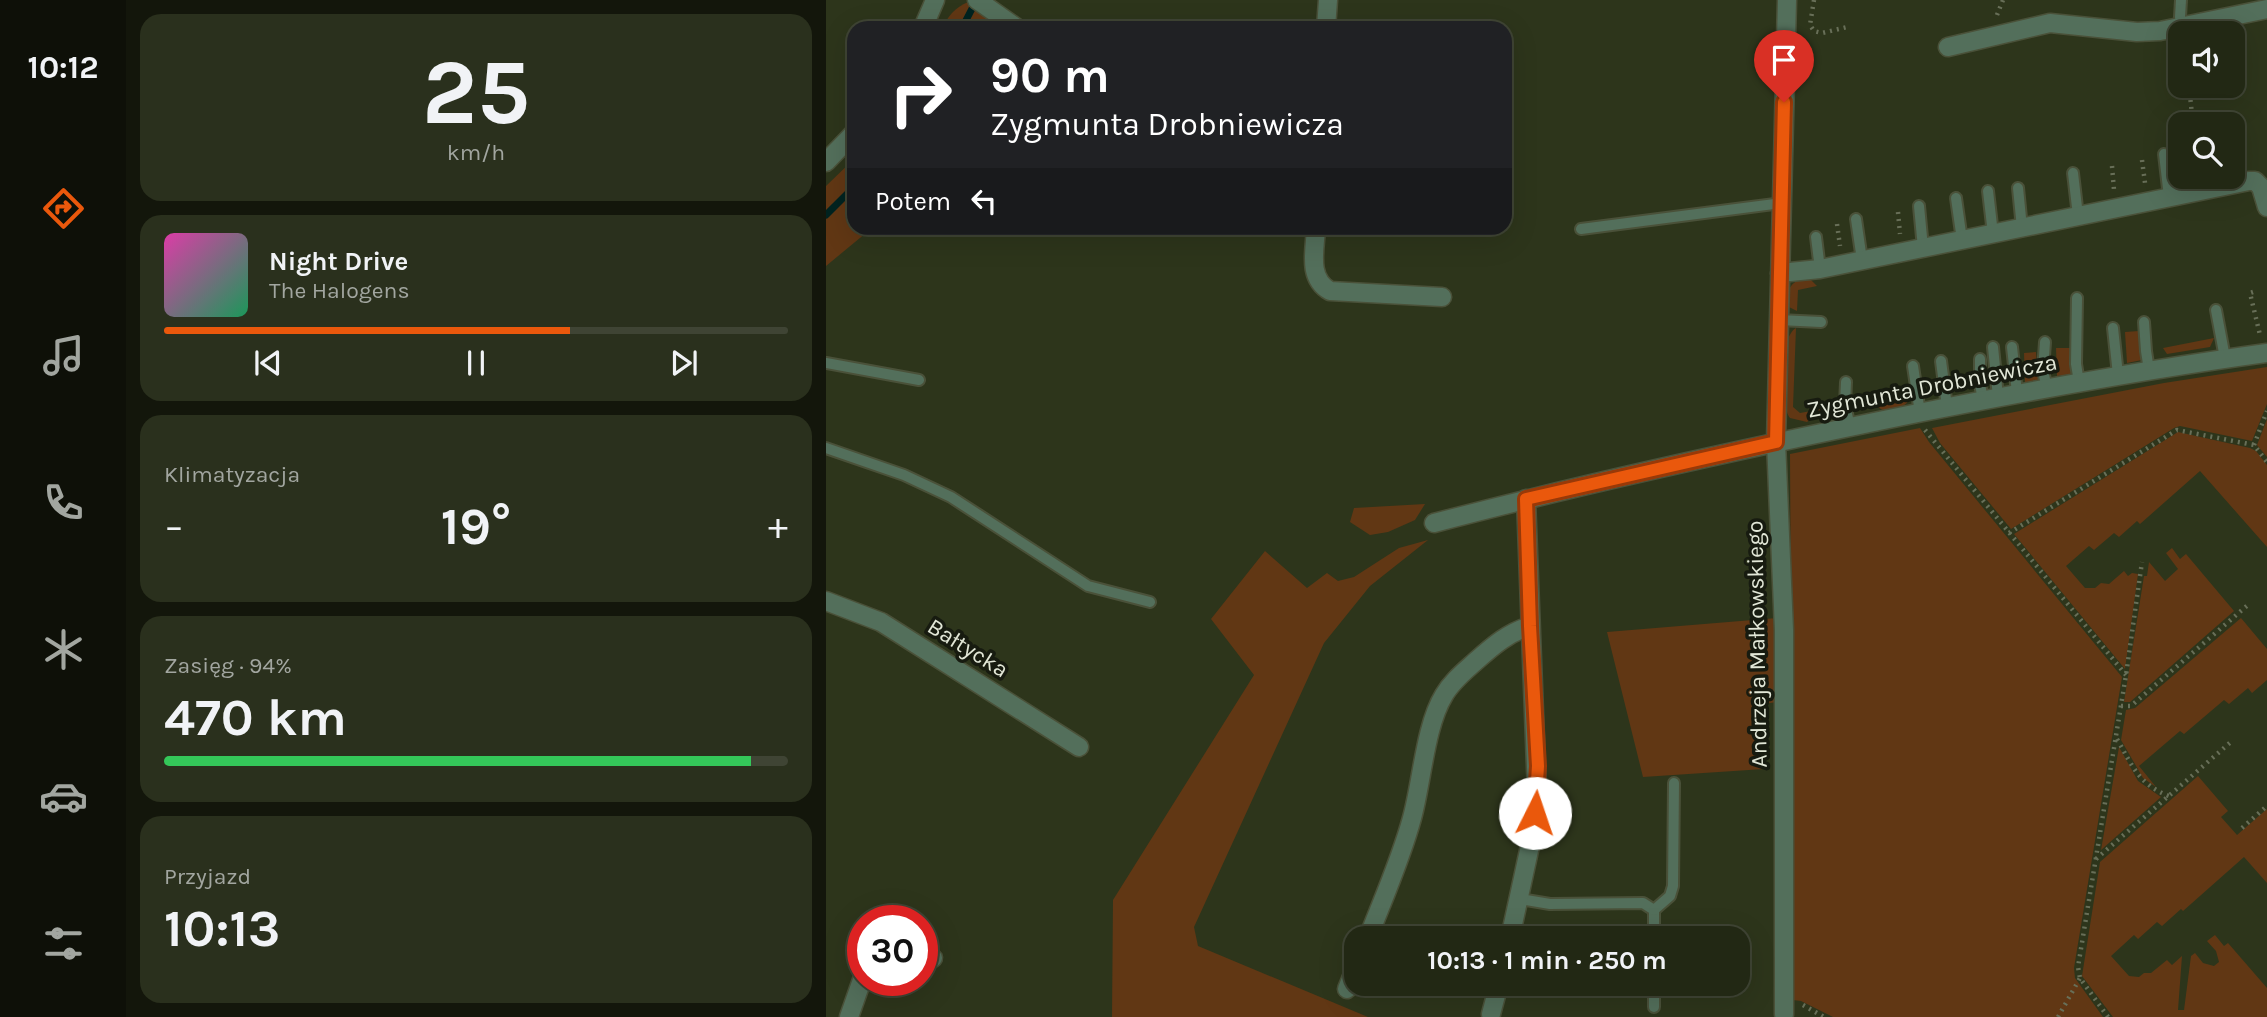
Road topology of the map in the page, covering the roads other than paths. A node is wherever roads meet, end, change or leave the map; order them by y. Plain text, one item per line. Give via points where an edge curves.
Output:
1 (934, 0) edge
2 (977, 0) edge
3 (1328, 0) edge
4 (1787, 0) edge
5 (2181, 0) edge
6 (2267, 9) edge
7 (926, 21) edge
8 (1007, 21) edge
9 (1326, 21) edge
10 (2181, 21) edge
11 (2210, 21) edge
12 (2168, 30) edge
13 (1948, 47) dead end
14 (847, 140) edge
15 (2164, 154) dead end
16 (826, 162) edge
17 (2073, 173) dead end
18 (2018, 188) dead end
19 (1988, 191) dead end
20 (2169, 197) junction
21 (1956, 198) dead end
22 (1782, 203) junction
23 (1919, 206) dead end
24 (2267, 207) edge
25 (2078, 216) junction
26 (1856, 219) dead end
27 (2022, 228) junction
28 (1581, 229) dead end
29 (1993, 234) junction
30 (1316, 235) edge
31 (1815, 237) dead end
32 (1962, 240) junction
33 (1923, 248) junction
34 (1862, 260) junction
35 (1821, 269) junction
36 (1780, 273) junction
37 (1442, 297) dead end
38 (2077, 298) dead end
39 (2216, 310) dead end
40 (1779, 320) junction
41 (1821, 322) dead end
42 (2144, 322) dead end
43 (2113, 328) dead end
44 (2045, 342) dead end
45 (1993, 347) dead end
46 (2012, 347) dead end
47 (2267, 353) edge
48 (2225, 358) junction
49 (1980, 359) dead end
50 (1941, 361) dead end
51 (826, 363) edge
52 (1913, 366) dead end
53 (2149, 370) junction
54 (2118, 375) junction
55 (919, 380) dead end
56 (1846, 382) dead end
57 (2079, 382) junction
58 (2047, 388) junction
59 (2017, 393) junction
60 (1990, 399) junction
61 (1947, 407) junction
62 (1920, 413) junction
63 (1850, 427) junction
64 (1776, 442) junction
65 (826, 448) edge
66 (1526, 499) junction
67 (1434, 523) dead end
68 (826, 601) edge
69 (1150, 601) dead end
70 (1530, 626) junction
71 (1079, 747) dead end
72 (1674, 783) dead end
73 (1520, 899) junction
74 (1654, 910) junction
75 (1373, 926) edge
76 (1513, 926) edge
77 (1654, 926) edge
78 (856, 996) edge
79 (1496, 996) edge
80 (1654, 996) edge
81 (1654, 1007) dead end
82 (1491, 1014) dead end
83 (1784, 1014) dead end
84 (849, 1017) edge

1 - 7 street
2 - 8 street
3 - 9 street
4 - 22 street, Andrzeja Małkowskiego
5 - 10 lane
6 - 11 street
12 - 13 street via 2137,32 2050,23
14 - 16 street
15 - 20 lane
17 - 25 lane
18 - 27 lane
19 - 29 lane
20 - 24 street via 2255,181
20 - 25 street
21 - 32 lane
22 - 28 lane
22 - 36 street, Andrzeja Małkowskiego
23 - 33 lane
25 - 27 street
26 - 34 lane
27 - 29 street
29 - 32 street
30 - 37 street via 1314,276 1321,286
31 - 35 lane
32 - 33 street
33 - 34 street
34 - 35 street
35 - 36 street
36 - 40 street, Andrzeja Małkowskiego
38 - 57 lane
39 - 48 lane
40 - 41 lane
40 - 64 street, Andrzeja Małkowskiego
42 - 53 lane
43 - 54 lane
44 - 58 lane
45 - 60 lane
46 - 59 lane
47 - 48 street, Zygmunta Drobniewicza
48 - 53 street, Zygmunta Drobniewicza
49 - 60 lane via 1980,384
50 - 61 lane
51 - 55 lane
52 - 62 lane
53 - 54 street, Zygmunta Drobniewicza
54 - 57 street, Zygmunta Drobniewicza
56 - 63 lane
57 - 58 street, Zygmunta Drobniewicza
58 - 59 street, Zygmunta Drobniewicza
59 - 60 street, Zygmunta Drobniewicza
60 - 61 street, Zygmunta Drobniewicza
61 - 62 street, Zygmunta Drobniewicza
62 - 63 street, Zygmunta Drobniewicza
63 - 64 street, Zygmunta Drobniewicza
64 - 66 street, Zygmunta Drobniewicza
64 - 83 street, Andrzeja Małkowskiego via 1783,630
65 - 69 lane via 951,497 1088,586
66 - 67 street, Zygmunta Drobniewicza
66 - 70 street
68 - 71 street, Bałtycka via 881,622
70 - 73 street via 1537,794
70 - 75 street via 1496,642 1444,694 1412,819
72 - 74 lane via 1673,886 1670,896
73 - 74 lane via 1550,904 1643,904
73 - 76 street
74 - 77 lane
78 - 84 street
79 - 82 street
80 - 81 lane

